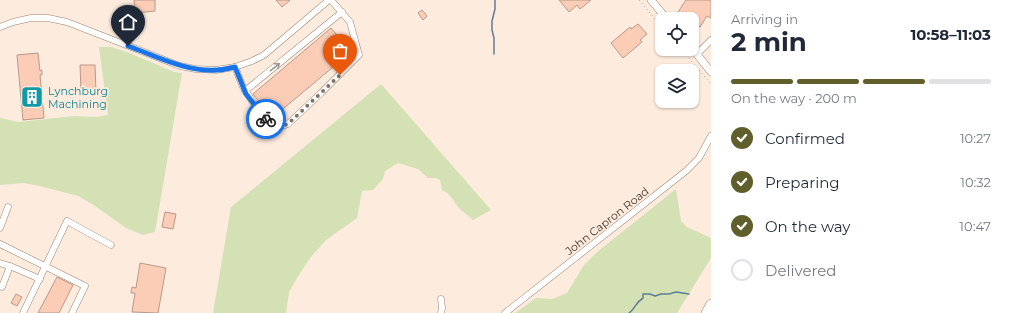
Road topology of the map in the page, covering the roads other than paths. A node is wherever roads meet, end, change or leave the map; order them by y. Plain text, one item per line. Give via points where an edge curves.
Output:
1 (330, 0) edge
2 (651, 0) edge
3 (342, 12) junction
4 (661, 12) edge
5 (0, 27) edge
6 (711, 40) edge
7 (699, 48) edge
8 (698, 56) edge
9 (235, 67) junction
10 (711, 72) edge
11 (245, 92) junction
12 (711, 136) edge
13 (8, 207) dead end
14 (0, 228) edge
15 (0, 244) edge
16 (111, 245) dead end
17 (0, 263) edge
18 (10, 266) junction
19 (45, 267) junction
20 (40, 279) junction
21 (2, 287) dead end
22 (441, 299) dead end
23 (711, 304) edge
24 (23, 313) edge
25 (72, 313) edge
26 (441, 313) edge
27 (505, 313) edge
28 (706, 313) edge

1 - 3 street
1 - 9 street via 264,55
2 - 4 main road
11 -> 3 street
3 - 11 street via 350,22 359,55 288,124 277,125 269,122
5 - 9 street via 31,18 48,18 67,22 180,66 216,70
6 - 7 street
8 - 10 main road
9 - 11 street
12 - 27 street, John Capron Road via 699,158 686,171
13 - 14 street
15 - 19 street
16 - 19 street via 67,221
17 - 18 street
18 - 20 street
18 - 21 street
19 - 20 street
19 - 25 street via 85,286
20 - 24 street
22 - 26 street
23 - 28 highway

